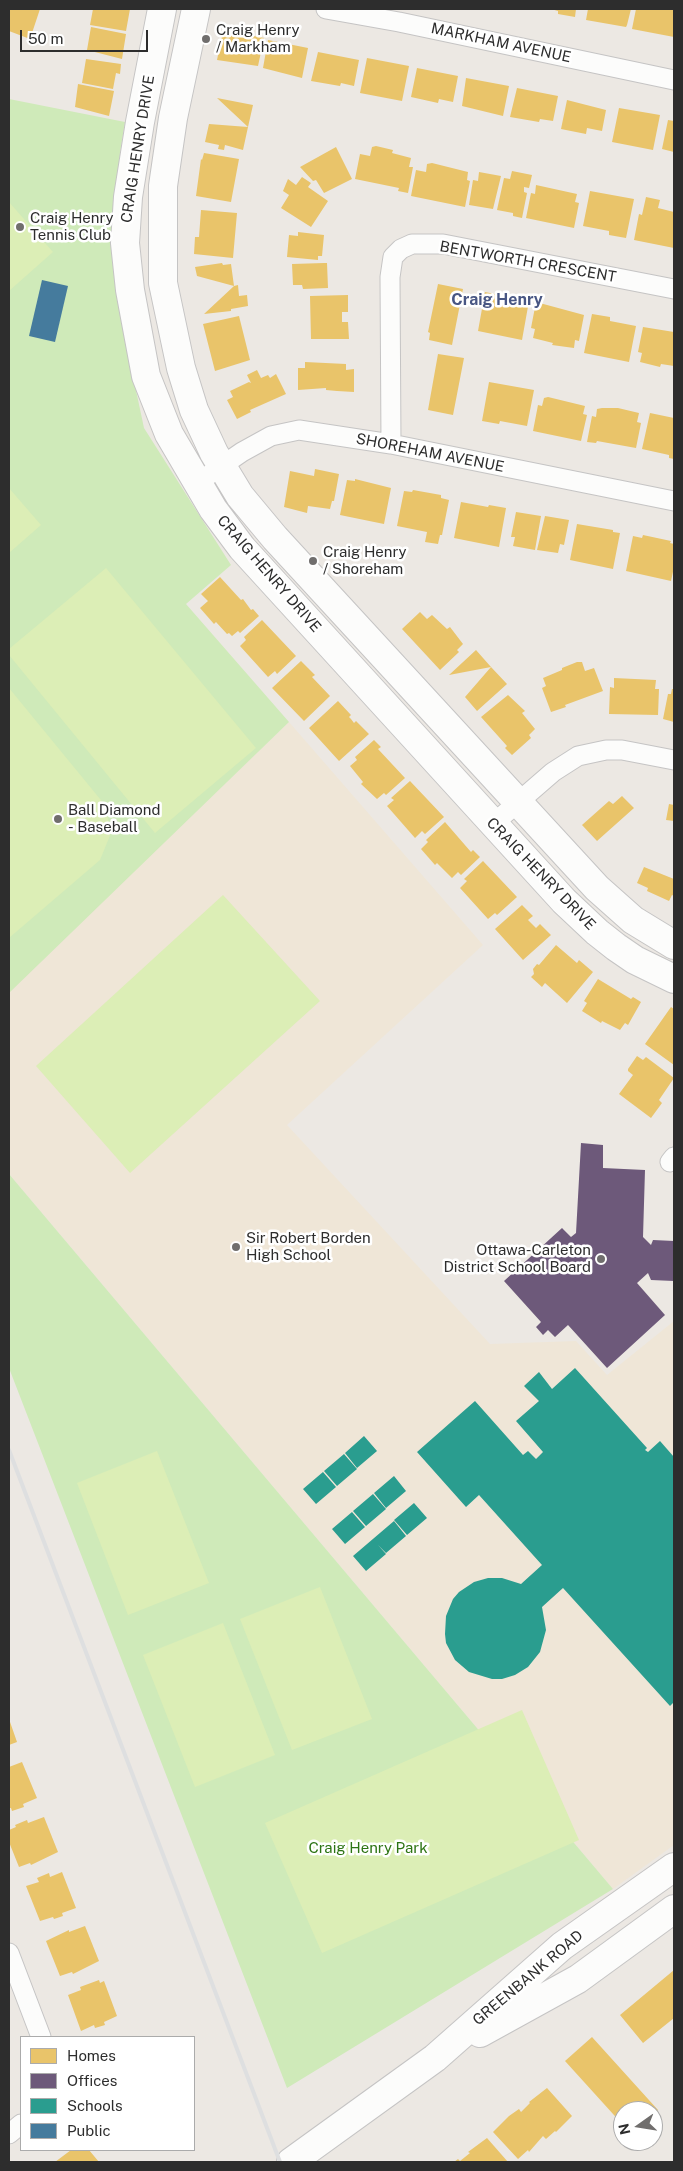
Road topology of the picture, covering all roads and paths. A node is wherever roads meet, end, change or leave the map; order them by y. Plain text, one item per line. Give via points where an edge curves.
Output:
1 (162, 9) edge
2 (196, 9) edge
3 (326, 9) edge
4 (400, 15) edge
5 (674, 80) edge
6 (674, 289) edge
7 (391, 444) junction
8 (222, 466) junction
9 (197, 483) junction
10 (674, 501) edge
11 (674, 760) edge
12 (518, 803) junction
13 (493, 824) junction
14 (674, 945) edge
15 (674, 979) edge
16 (674, 1867) edge
17 (674, 1909) edge
18 (9, 1952) edge
19 (40, 2036) edge
20 (434, 2058) junction
21 (20, 2125) edge
22 (9, 2134) edge
23 (291, 2162) edge

1 - 9 street, CRAIG HENRY DRIVE via 128,197 125,243 146,376 169,434
2 - 8 street, CRAIG HENRY DRIVE via 173,118 163,186 163,283 181,368 194,410
3 - 4 street, MARKHAM AVENUE
4 - 5 street, MARKHAM AVENUE
6 - 7 street, BENTWORTH CRESCENT via 443,244 412,244 401,249 393,257 390,277
7 - 8 street, SHOREHAM AVENUE via 300,430 271,436
7 - 10 street, SHOREHAM AVENUE
8 - 9 street, SHOREHAM AVENUE
8 - 12 street, CRAIG HENRY DRIVE via 240,496 274,538
9 - 13 street, CRAIG HENRY DRIVE via 242,548
11 - 12 street via 622,750 589,752 565,763
12 - 13 street
12 - 14 street, CRAIG HENRY DRIVE via 615,905
13 - 15 street, CRAIG HENRY DRIVE via 597,932 635,960
16 - 20 street, GREENBANK ROAD via 562,1946
17 - 20 street, GREENBANK ROAD via 578,1979
18 - 19 street
20 - 23 street, GREENBANK ROAD
21 - 22 street

